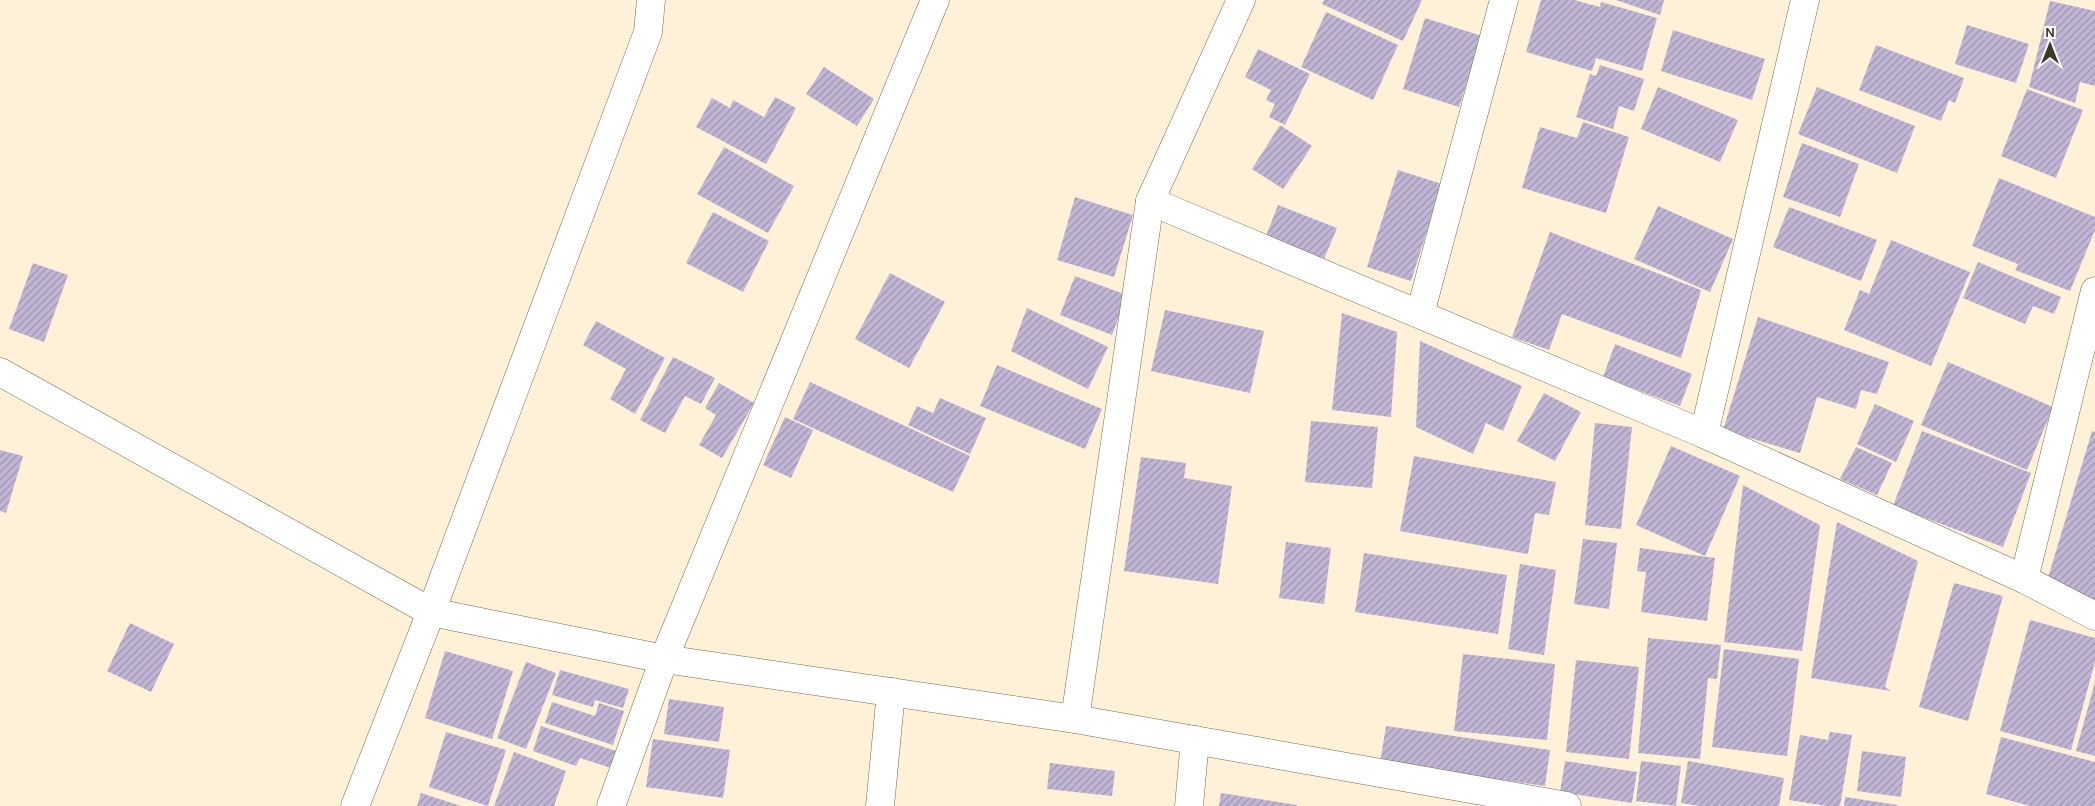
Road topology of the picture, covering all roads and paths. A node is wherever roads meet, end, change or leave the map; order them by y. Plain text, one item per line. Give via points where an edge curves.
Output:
1 (651, 0) edge
2 (935, 0) edge
3 (1241, 0) edge
4 (1504, 0) edge
5 (1805, 0) edge
6 (1150, 201) junction
7 (2095, 291) edge
8 (1420, 314) junction
9 (0, 372) edge
10 (1704, 434) junction
11 (2024, 578) junction
12 (431, 612) junction
13 (2095, 616) edge
14 (664, 658) junction
15 (891, 692) junction
16 (1075, 719) junction
17 (1195, 740) junction
18 (1540, 804) edge
19 (355, 806) edge
20 (611, 806) edge
21 (880, 806) edge
22 (1190, 806) edge
23 (1567, 806) edge

1 - 12 street via 648,32
2 - 14 street
3 - 6 street
4 - 8 street
5 - 10 street
6 - 8 street
6 - 16 street
7 - 11 street
8 - 10 street
9 - 12 street
10 - 11 street
11 - 13 street
12 - 14 street
12 - 19 street
14 - 15 street
14 - 20 street
15 - 16 street
15 - 21 street
16 - 17 street
17 - 18 street
17 - 22 street
18 - 23 street

